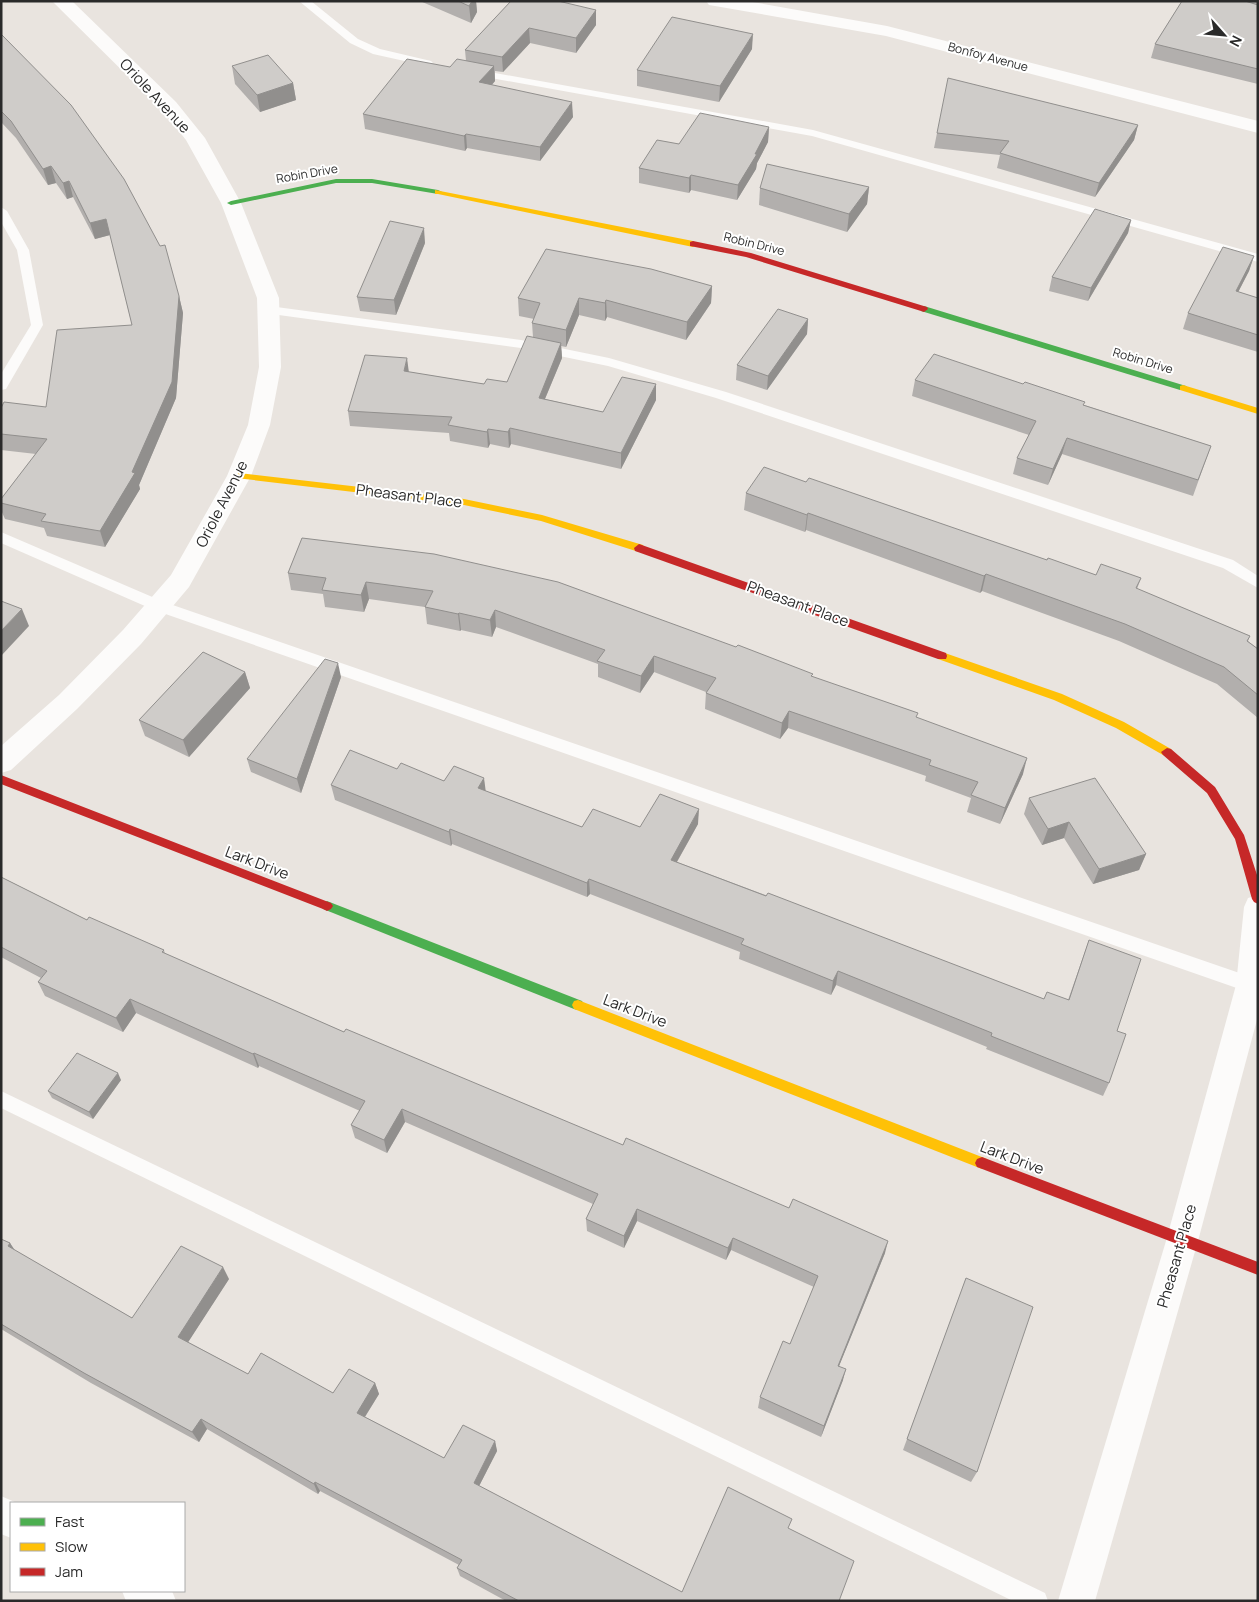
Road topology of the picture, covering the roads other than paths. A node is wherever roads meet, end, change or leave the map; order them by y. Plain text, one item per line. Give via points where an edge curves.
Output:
1 (61, 1) edge
2 (304, 1) edge
3 (715, 1) edge
4 (440, 66) edge
5 (459, 69) edge
6 (1258, 127) edge
7 (231, 203) junction
8 (1, 211) edge
9 (1258, 258) edge
10 (269, 310) junction
11 (1, 386) edge
12 (1258, 411) edge
13 (239, 476) junction
14 (1, 538) edge
15 (1258, 583) edge
16 (159, 606) junction
17 (1, 762) edge
18 (1, 779) edge
19 (1258, 899) edge
20 (1258, 907) edge
21 (1251, 985) junction
22 (1, 1099) edge
23 (1182, 1241) junction
24 (1258, 1269) edge
25 (142, 1592) edge
26 (158, 1601) edge
27 (1037, 1601) edge
28 (1076, 1601) edge

1 - 7 street, Oriole Avenue via 169,106 195,138
2 - 4 lane via 354,42 377,52
3 - 6 street, Bonfoy Avenue via 887,31
5 - 9 lane via 814,133
7 - 10 street, Oriole Avenue via 268,298
7 - 12 street, Robin Drive via 336,181 372,181 748,255
8 - 11 lane via 23,250 37,325
10 - 13 street, Oriole Avenue via 270,366 259,425
10 - 15 lane via 520,344 609,362 1228,564
13 - 16 street, Oriole Avenue via 180,581
13 - 19 street, Pheasant Place via 464,502 542,518 673,559 1058,697 1120,725 1167,752 1211,790 1240,838
14 - 16 lane
16 - 17 street, Oriole Avenue via 68,702
16 - 21 lane
18 - 23 street, Lark Drive
20 - 21 street, Pheasant Place
21 - 23 street, Pheasant Place
22 - 27 lane
23 - 24 street, Lark Drive
23 - 28 street, Pheasant Place
25 - 26 street

